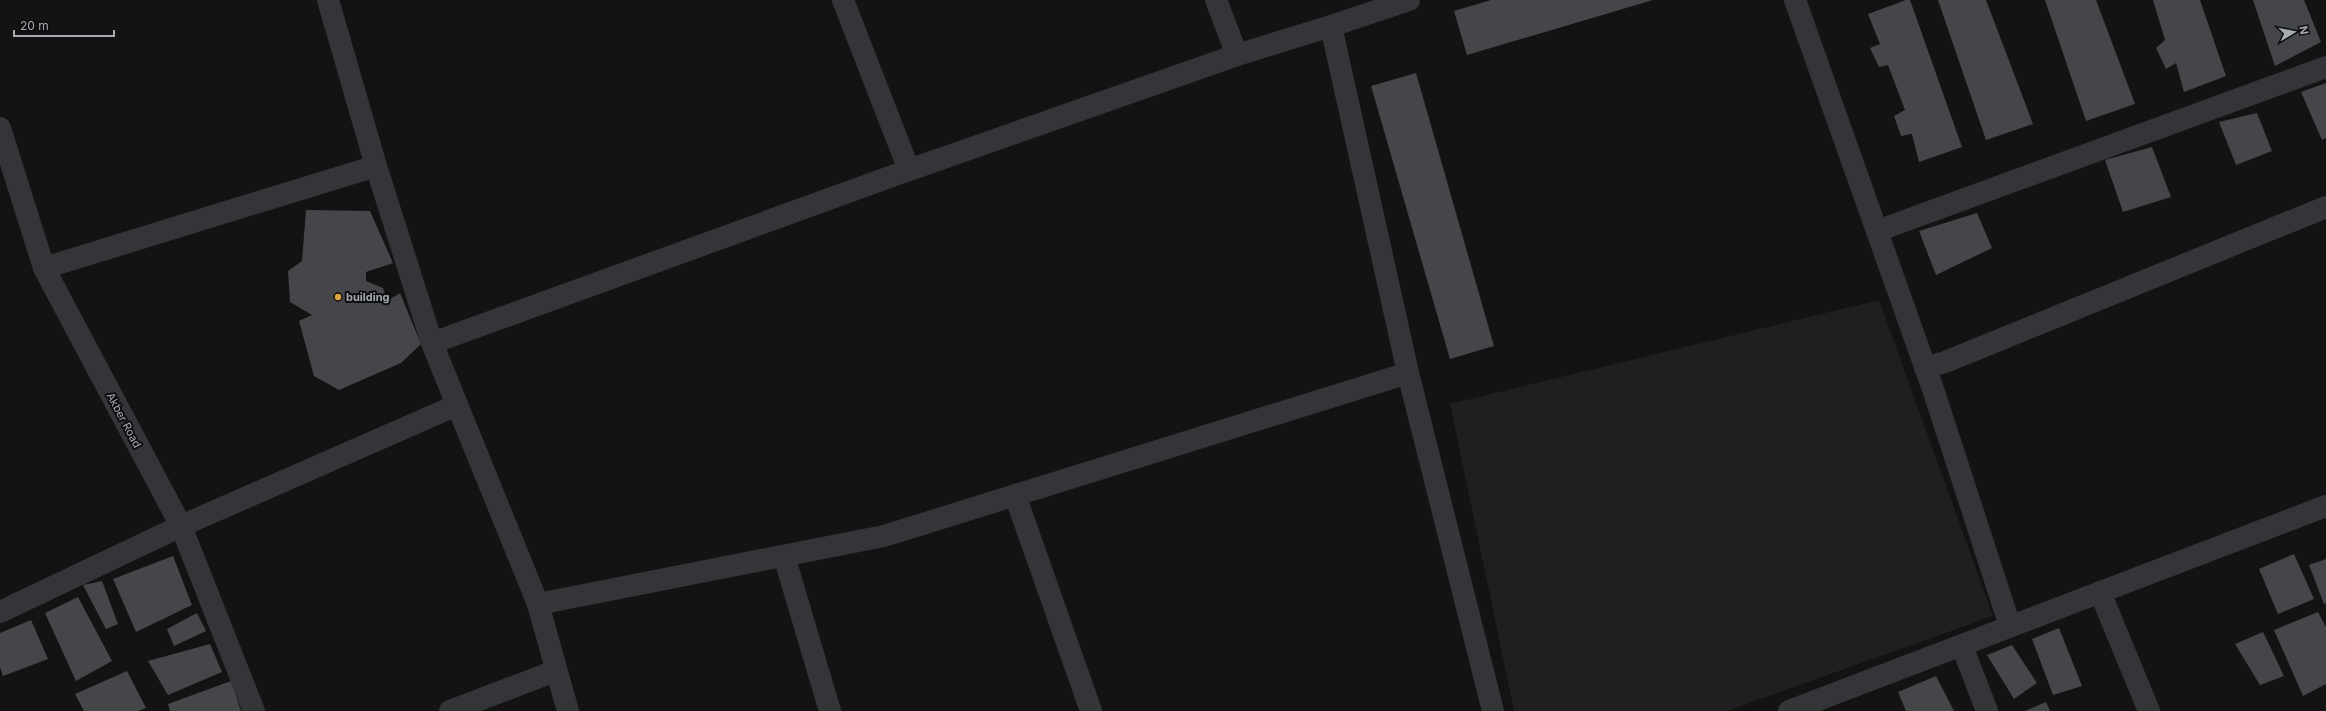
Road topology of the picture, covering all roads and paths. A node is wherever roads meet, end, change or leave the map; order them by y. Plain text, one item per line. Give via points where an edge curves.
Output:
1 (328, 0) edge
2 (843, 0) edge
3 (1216, 0) edge
4 (1409, 0) edge
5 (1795, 0) edge
6 (1331, 26) junction
7 (1236, 55) junction
8 (2326, 67) edge
9 (0, 128) edge
10 (376, 166) junction
11 (909, 170) junction
12 (2326, 207) edge
13 (1877, 231) junction
14 (44, 268) junction
15 (432, 343) junction
16 (1925, 368) junction
17 (1408, 373) junction
18 (457, 405) junction
19 (1015, 495) junction
20 (2326, 506) edge
21 (181, 526) junction
22 (784, 556) junction
23 (2100, 592) junction
24 (538, 604) junction
25 (0, 612) edge
26 (2010, 626) junction
27 (1962, 646) junction
28 (555, 671) junction
29 (1813, 707) edge
30 (254, 711) edge
31 (450, 711) edge
32 (568, 711) edge
33 (830, 711) edge
34 (1091, 711) edge
35 (1493, 711) edge
36 (1788, 711) edge
37 (1987, 711) edge
38 (2148, 711) edge

1 - 10 street
2 - 11 street
3 - 7 street
4 - 6 street
5 - 13 street
6 - 7 street
6 - 17 street
7 - 11 street
8 - 13 street
9 - 14 street, Akber Road
10 - 14 street
10 - 15 street
11 - 15 street
12 - 16 street
13 - 16 street
14 - 21 street, Akber Road
15 - 18 street
16 - 26 street
17 - 19 street
17 - 35 street
18 - 21 street
18 - 24 street
19 - 22 street via 884,536
19 - 34 street
20 - 23 street
21 - 25 street
21 - 30 street, Akber Road
22 - 24 street
22 - 33 street
23 - 26 street
23 - 38 street
24 - 28 street
26 - 27 street
27 - 29 street
27 - 37 street
28 - 31 street
28 - 32 street
29 - 36 street

